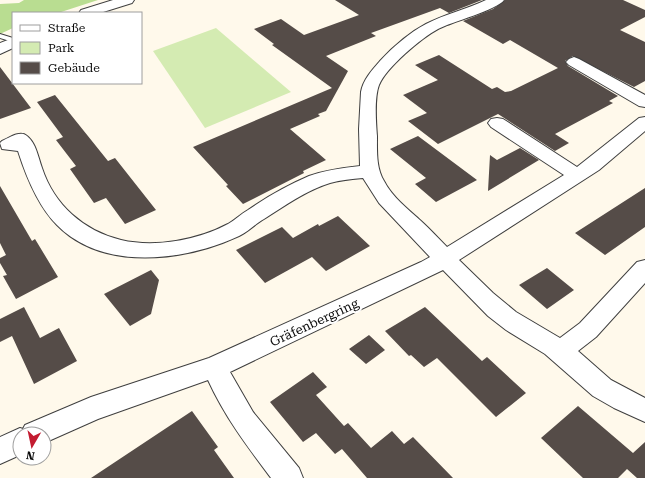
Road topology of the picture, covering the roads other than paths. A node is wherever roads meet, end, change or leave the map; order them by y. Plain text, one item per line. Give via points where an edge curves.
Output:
1 (127, 0) edge
2 (497, 0) edge
3 (89, 12) edge
4 (0, 36) edge
5 (12, 41) edge
6 (12, 42) edge
7 (0, 49) edge
8 (574, 62) dead end
9 (645, 102) edge
10 (645, 122) edge
11 (497, 123) dead end
12 (25, 145) dead end
13 (369, 171) junction
14 (577, 175) junction
15 (446, 259) junction
16 (645, 268) edge
17 (560, 351) junction
18 (215, 367) junction
19 (645, 410) edge
20 (52, 426) edge
21 (12, 445) edge
22 (0, 451) edge
23 (289, 478) edge

1 - 3 street
2 - 13 street via 430,27 380,72 370,87
4 - 5 lane
6 - 7 street
8 - 9 street
10 - 14 street, Gräfenbergring via 592,166
11 - 14 street
12 - 13 street via 34,173 64,220 97,241 133,250 154,251 194,246 234,229 297,190 317,181 327,177
13 - 15 street via 381,193
14 - 15 street, Gräfenbergring
15 - 17 street via 461,277 509,319
15 - 18 street, Gräfenbergring
16 - 17 street via 588,330
17 - 19 street via 601,387 620,400
18 - 20 street, Gräfenbergring via 90,409
18 - 23 street via 244,421
21 - 22 street

